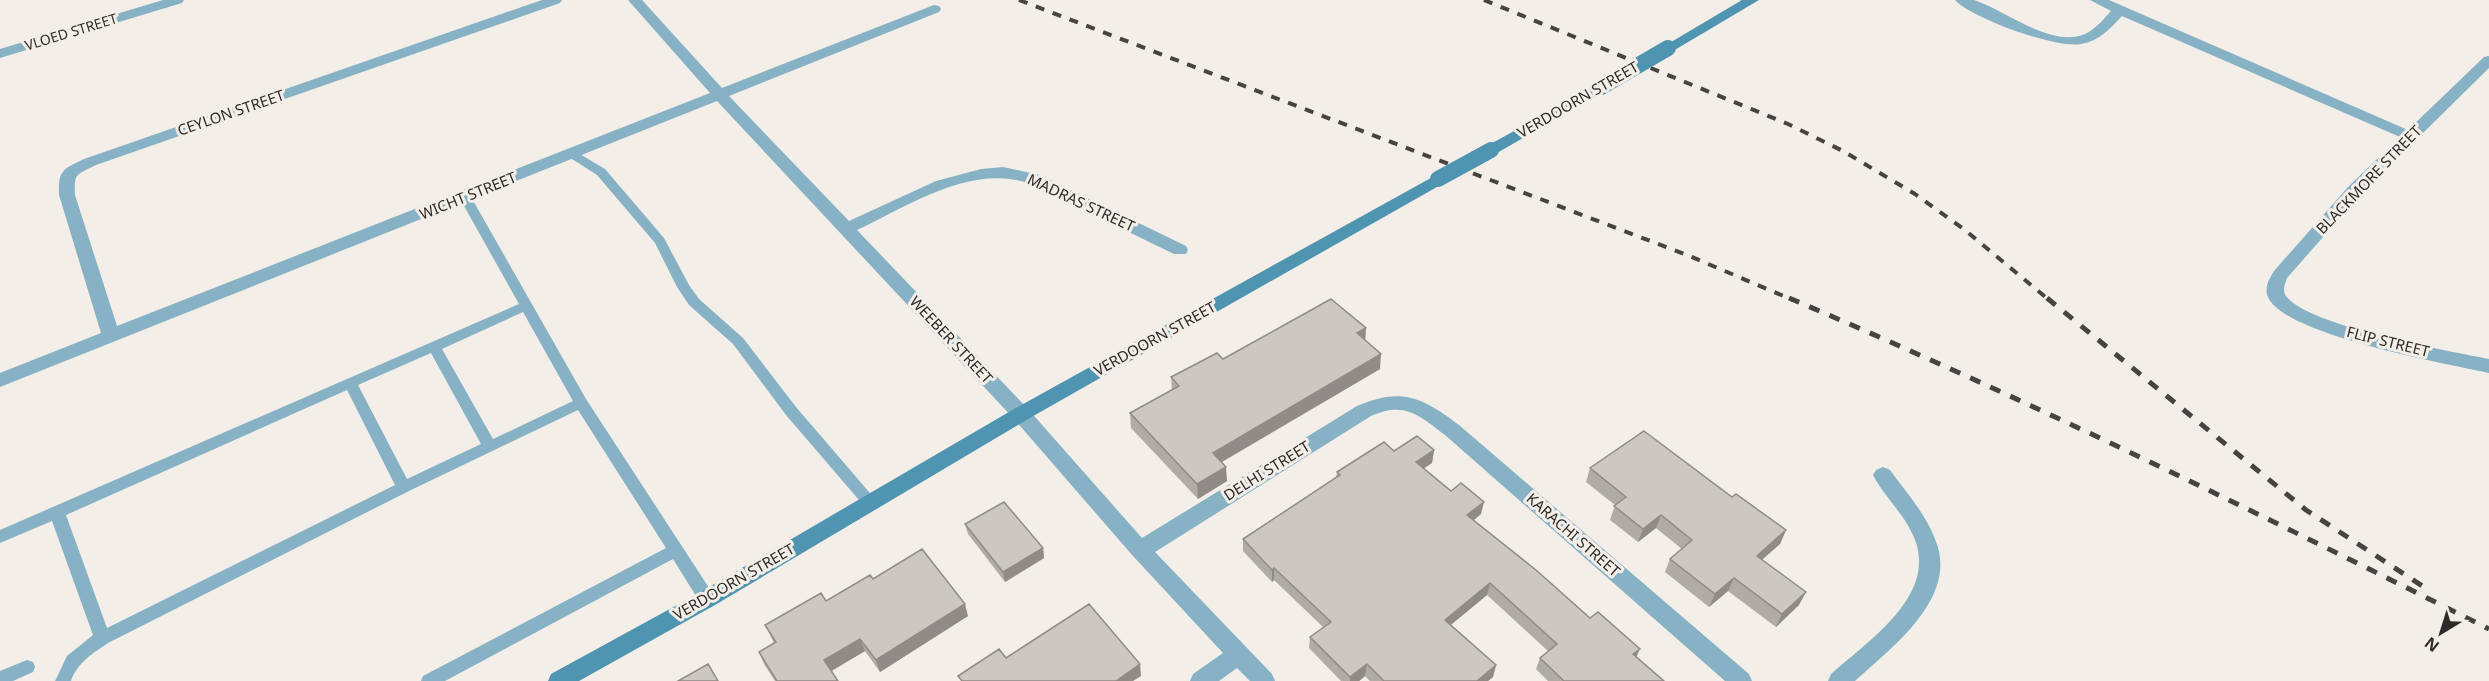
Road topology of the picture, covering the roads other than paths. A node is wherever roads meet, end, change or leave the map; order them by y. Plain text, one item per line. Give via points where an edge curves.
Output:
1 (177, 0) edge
2 (555, 0) edge
3 (635, 0) edge
4 (1752, 0) edge
5 (1962, 0) edge
6 (2097, 0) edge
7 (934, 9) dead end
8 (2119, 11) junction
9 (0, 54) edge
10 (2489, 60) edge
11 (720, 95) junction
12 (2410, 136) junction
13 (573, 154) junction
14 (465, 198) junction
15 (846, 228) junction
16 (1180, 250) dead end
17 (526, 306) junction
18 (2289, 309) joint
19 (111, 336) junction
20 (434, 347) junction
21 (2489, 366) edge
22 (0, 380) edge
23 (350, 383) junction
24 (1397, 401) joint
25 (582, 402) junction
26 (1021, 414) junction
27 (490, 447) junction
28 (1883, 475) dead end
29 (404, 487) junction
30 (870, 503) junction
31 (57, 512) junction
32 (0, 537) edge
33 (677, 550) junction
34 (1140, 550) junction
35 (707, 599) junction
36 (102, 639) junction
37 (1239, 654) junction
38 (27, 667) dead end
39 (0, 679) edge
40 (63, 681) edge
41 (429, 681) edge
42 (559, 681) edge
43 (1201, 681) edge
44 (1264, 681) edge
45 (1741, 681) edge
46 (1839, 681) edge

1 - 9 street, VLOED STREET
2 - 19 street, CEYLON STREET via 72,171 66,178 67,195
3 - 11 street, WEEBER STREET
4 - 26 street, VERDOORN STREET, bridge
5 - 8 street via 2034,33 2059,40 2092,37
6 - 8 street
7 - 11 street, WICHT STREET
8 - 12 street
10 - 12 street, BLACKMORE STREET
11 - 13 street, WICHT STREET
11 - 15 street, WEEBER STREET
12 - 18 street, BLACKMORE STREET via 2354,191 2280,275 2275,287 2277,297
13 - 14 street, WICHT STREET
13 - 30 lane via 593,165 660,241 694,302 738,341 791,411
14 - 17 lane
14 - 19 street, WICHT STREET
15 - 16 street, MADRAS STREET via 957,180 977,174 1012,172
15 - 26 street, WEEBER STREET
17 - 20 lane
17 - 25 lane
18 - 21 street, FLIP STREET via 2338,330
19 - 22 street, WICHT STREET
20 - 23 lane
20 - 27 lane
23 - 29 lane
23 - 31 lane
24 - 34 street, DELHI STREET via 1386,401 1364,411
24 - 45 street, KARACHI STREET via 1411,403 1452,430
25 - 27 lane
25 - 33 lane
26 - 30 street, VERDOORN STREET
26 - 34 street, WEEBER STREET
27 - 29 lane
28 - 46 street via 1918,526 1932,569 1916,605
29 - 36 lane
30 - 35 street, VERDOORN STREET
31 - 32 lane
31 - 36 lane
33 - 35 lane
33 - 41 lane
34 - 37 street, WEEBER STREET
35 - 42 street, VERDOORN STREET
36 - 40 lane via 77,656 66,669
37 - 43 street
37 - 44 street, WEEBER STREET
38 - 39 lane

